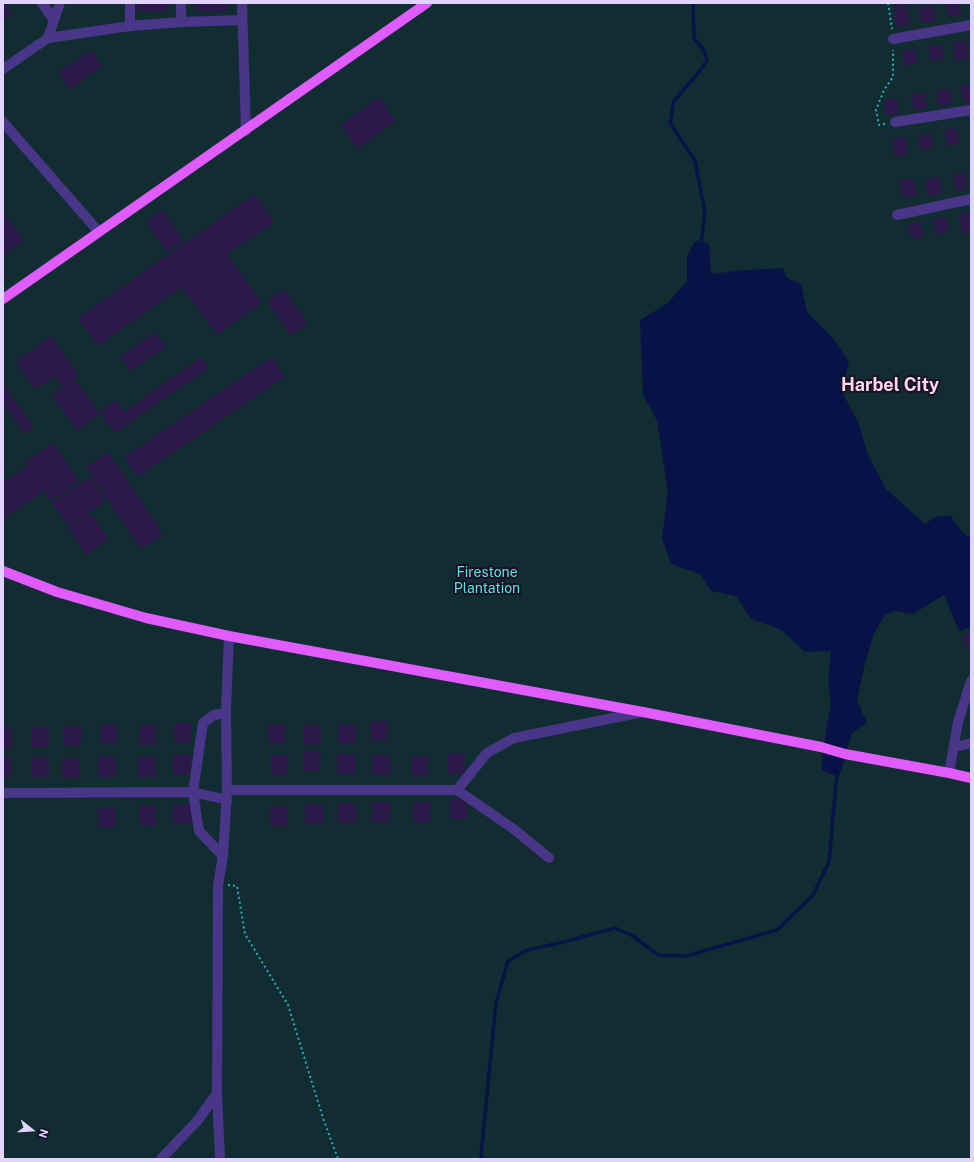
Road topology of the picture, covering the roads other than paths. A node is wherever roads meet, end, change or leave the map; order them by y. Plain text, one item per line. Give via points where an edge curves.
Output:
1 (42, 3) edge
2 (60, 3) edge
3 (130, 3) edge
4 (181, 3) edge
5 (242, 3) edge
6 (427, 3) edge
7 (54, 20) junction
8 (242, 20) junction
9 (181, 22) junction
10 (971, 25) edge
11 (130, 26) junction
12 (48, 38) junction
13 (894, 39) road end
14 (4, 66) edge
15 (971, 110) edge
16 (3, 122) edge
17 (895, 122) road end
18 (246, 130) junction
19 (971, 199) edge
20 (897, 215) dead end
21 (99, 232) junction
22 (3, 299) edge
23 (3, 571) edge
24 (229, 636) junction
25 (971, 681) edge
26 (643, 712) junction
27 (226, 713) junction
28 (971, 743) edge
29 (955, 747) junction
30 (949, 773) junction
31 (971, 778) edge
32 (457, 790) junction
33 (193, 792) junction
34 (3, 793) edge
35 (227, 795) junction
36 (223, 856) junction
37 (549, 858) dead end
38 (217, 1092) junction
39 (161, 1159) edge
40 (220, 1159) edge

1 - 7 street
2 - 7 street
3 - 11 street
4 - 9 street
5 - 8 street
6 - 18 main road
7 - 12 street
8 - 9 street
8 - 18 street
9 - 11 street
10 - 13 street
11 - 12 street
12 - 14 street
15 - 17 street
16 - 21 street
18 - 21 main road
19 - 20 street
21 - 22 main road
23 - 24 main road via 57,592 138,615
24 - 26 main road
24 - 27 street
25 - 29 street via 958,722
26 - 30 main road
26 - 32 street via 514,738 487,753
27 - 33 street via 214,715 203,723
27 - 35 street
28 - 29 street
29 - 30 street
30 - 31 main road
32 - 35 street
32 - 37 street via 515,830
33 - 34 street
33 - 35 street
33 - 36 street via 199,831
35 - 36 street
36 - 38 street via 218,885
38 - 39 street via 198,1120
38 - 40 street

